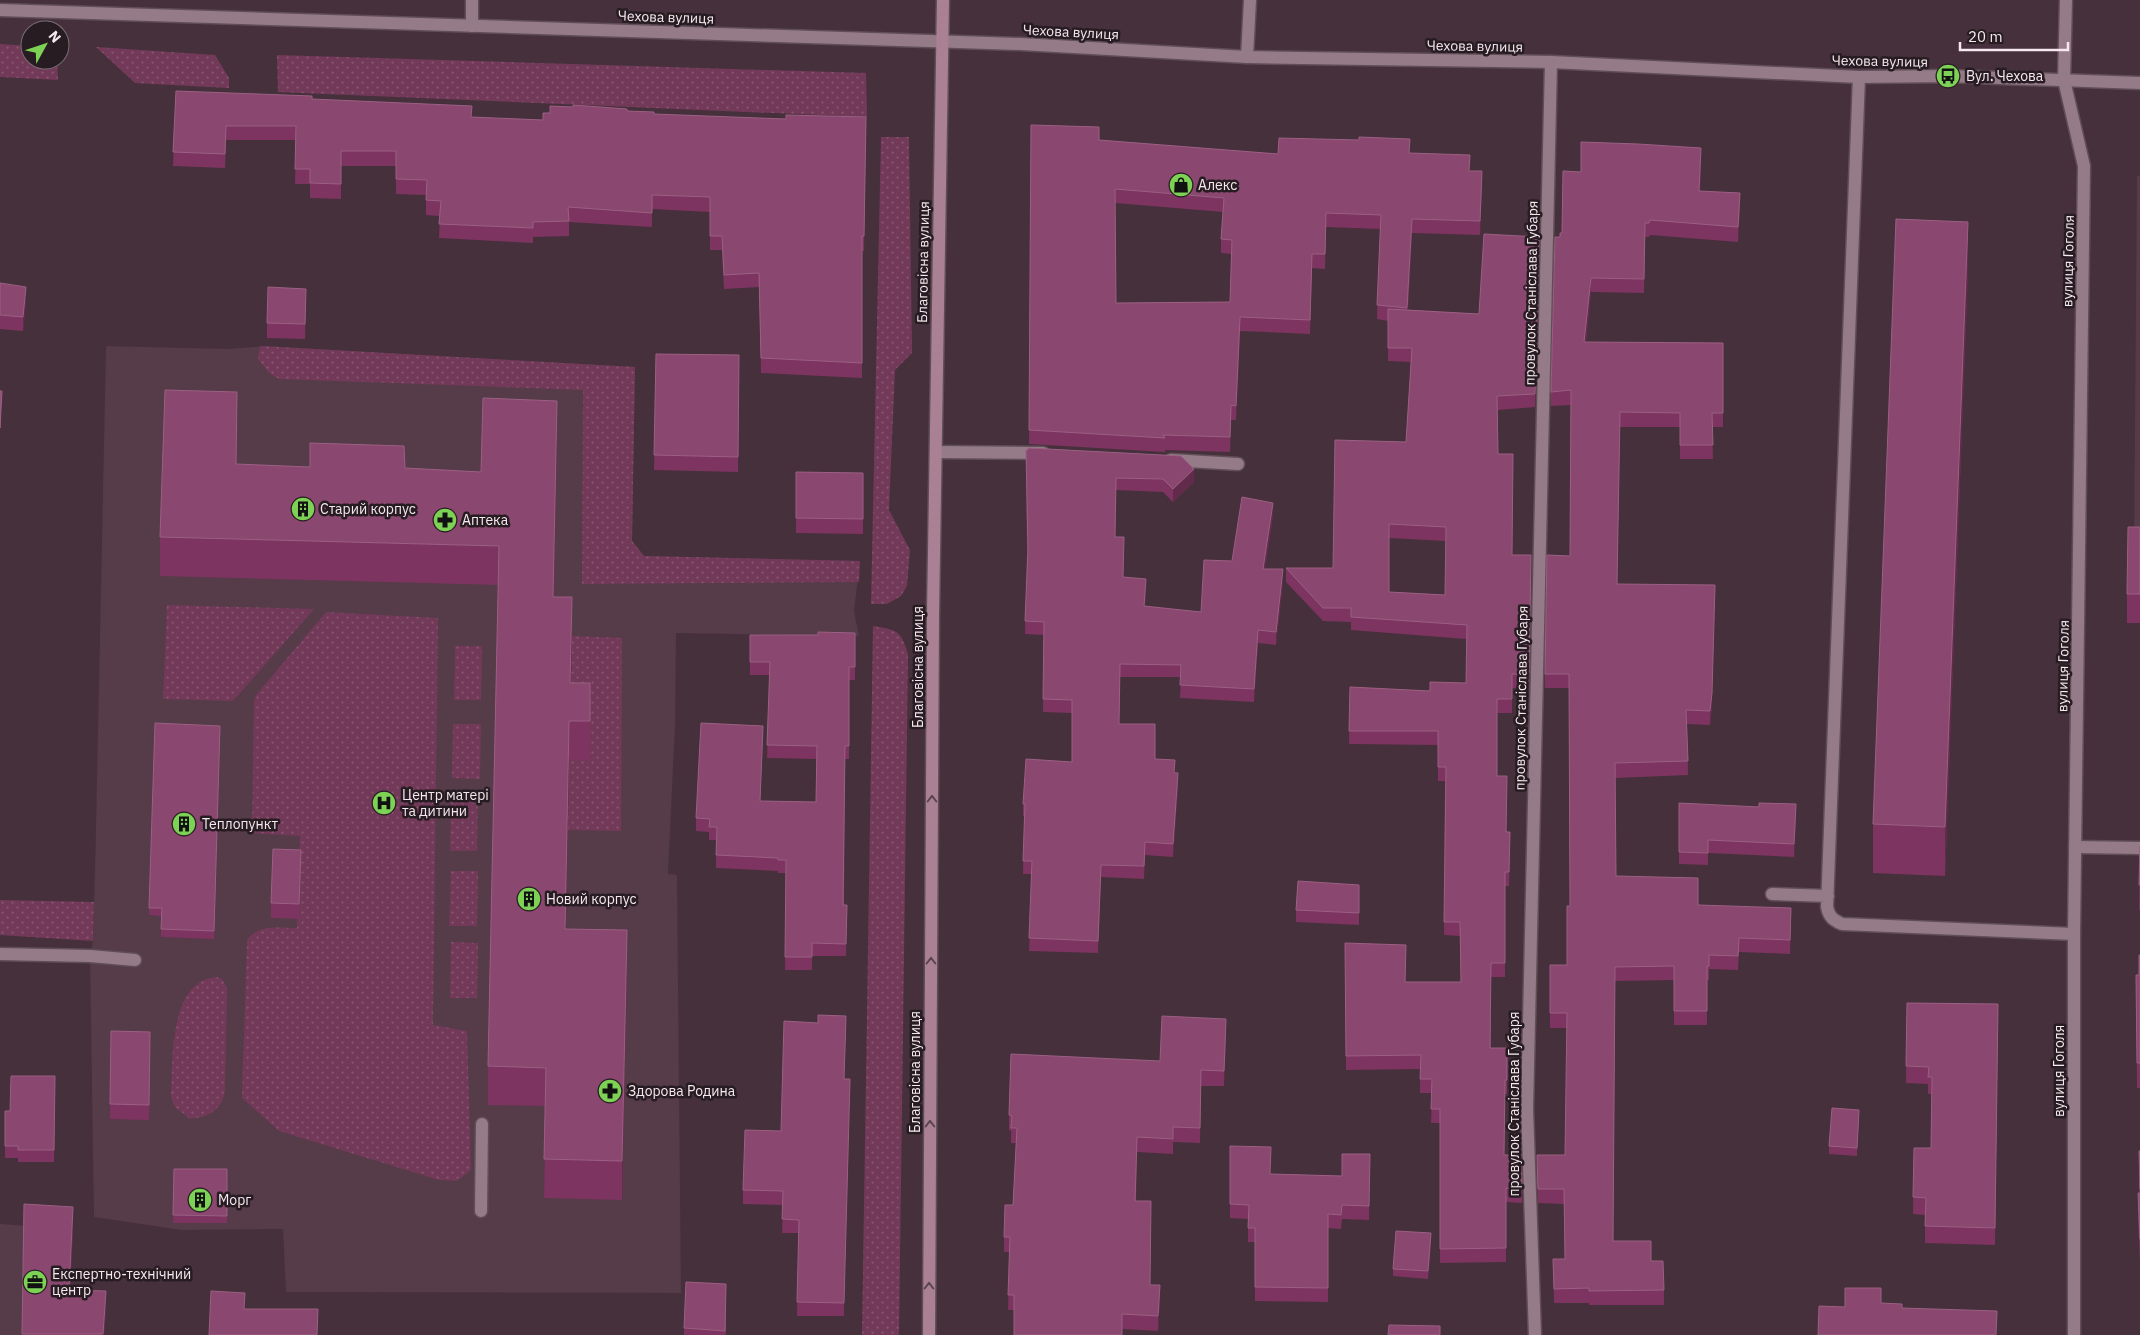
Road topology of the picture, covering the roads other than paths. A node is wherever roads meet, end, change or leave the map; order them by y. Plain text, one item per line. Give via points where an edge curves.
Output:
1 (472, 0) edge
2 (943, 0) edge
3 (1250, 0) edge
4 (2066, 0) edge
5 (0, 10) edge
6 (472, 26) junction
7 (942, 42) junction
8 (1247, 56) junction
9 (1551, 62) junction
10 (1859, 76) junction
11 (2064, 80) junction
12 (2140, 83) edge
13 (936, 452) junction
14 (1052, 454) edge
15 (1160, 460) edge
16 (1238, 464) dead end
17 (2075, 847) junction
18 (2140, 848) edge
19 (1772, 894) dead end
20 (1828, 896) junction
21 (2074, 934) junction
22 (0, 954) edge
23 (135, 960) dead end
24 (482, 1124) dead end
25 (481, 1211) dead end
26 (929, 1335) edge
27 (1534, 1335) edge
28 (2074, 1335) edge

1 - 6 street
2 - 7 main road, Благовісна вулиця
3 - 8 street
4 - 11 street, вулиця Гоголя
5 - 6 street, Чехова вулиця
6 - 7 street, Чехова вулиця
7 - 8 street, Чехова вулиця
7 - 13 main road, Благовісна вулиця
8 - 9 street, Чехова вулиця
9 - 10 street, Чехова вулиця
9 - 27 street, провулок Станіслава Губаря via 1526,1109
10 - 11 street, Чехова вулиця
10 - 20 street
11 - 12 street, Чехова вулиця
11 - 17 street, вулиця Гоголя via 2084,166
13 - 14 street
26 -> 13 main road, Благовісна вулиця
15 - 16 street
17 - 18 street
17 - 21 street, вулиця Гоголя
19 - 20 street
20 - 21 street via 1829,915 1842,924
21 - 28 street, вулиця Гоголя
22 - 23 street
24 - 25 street

